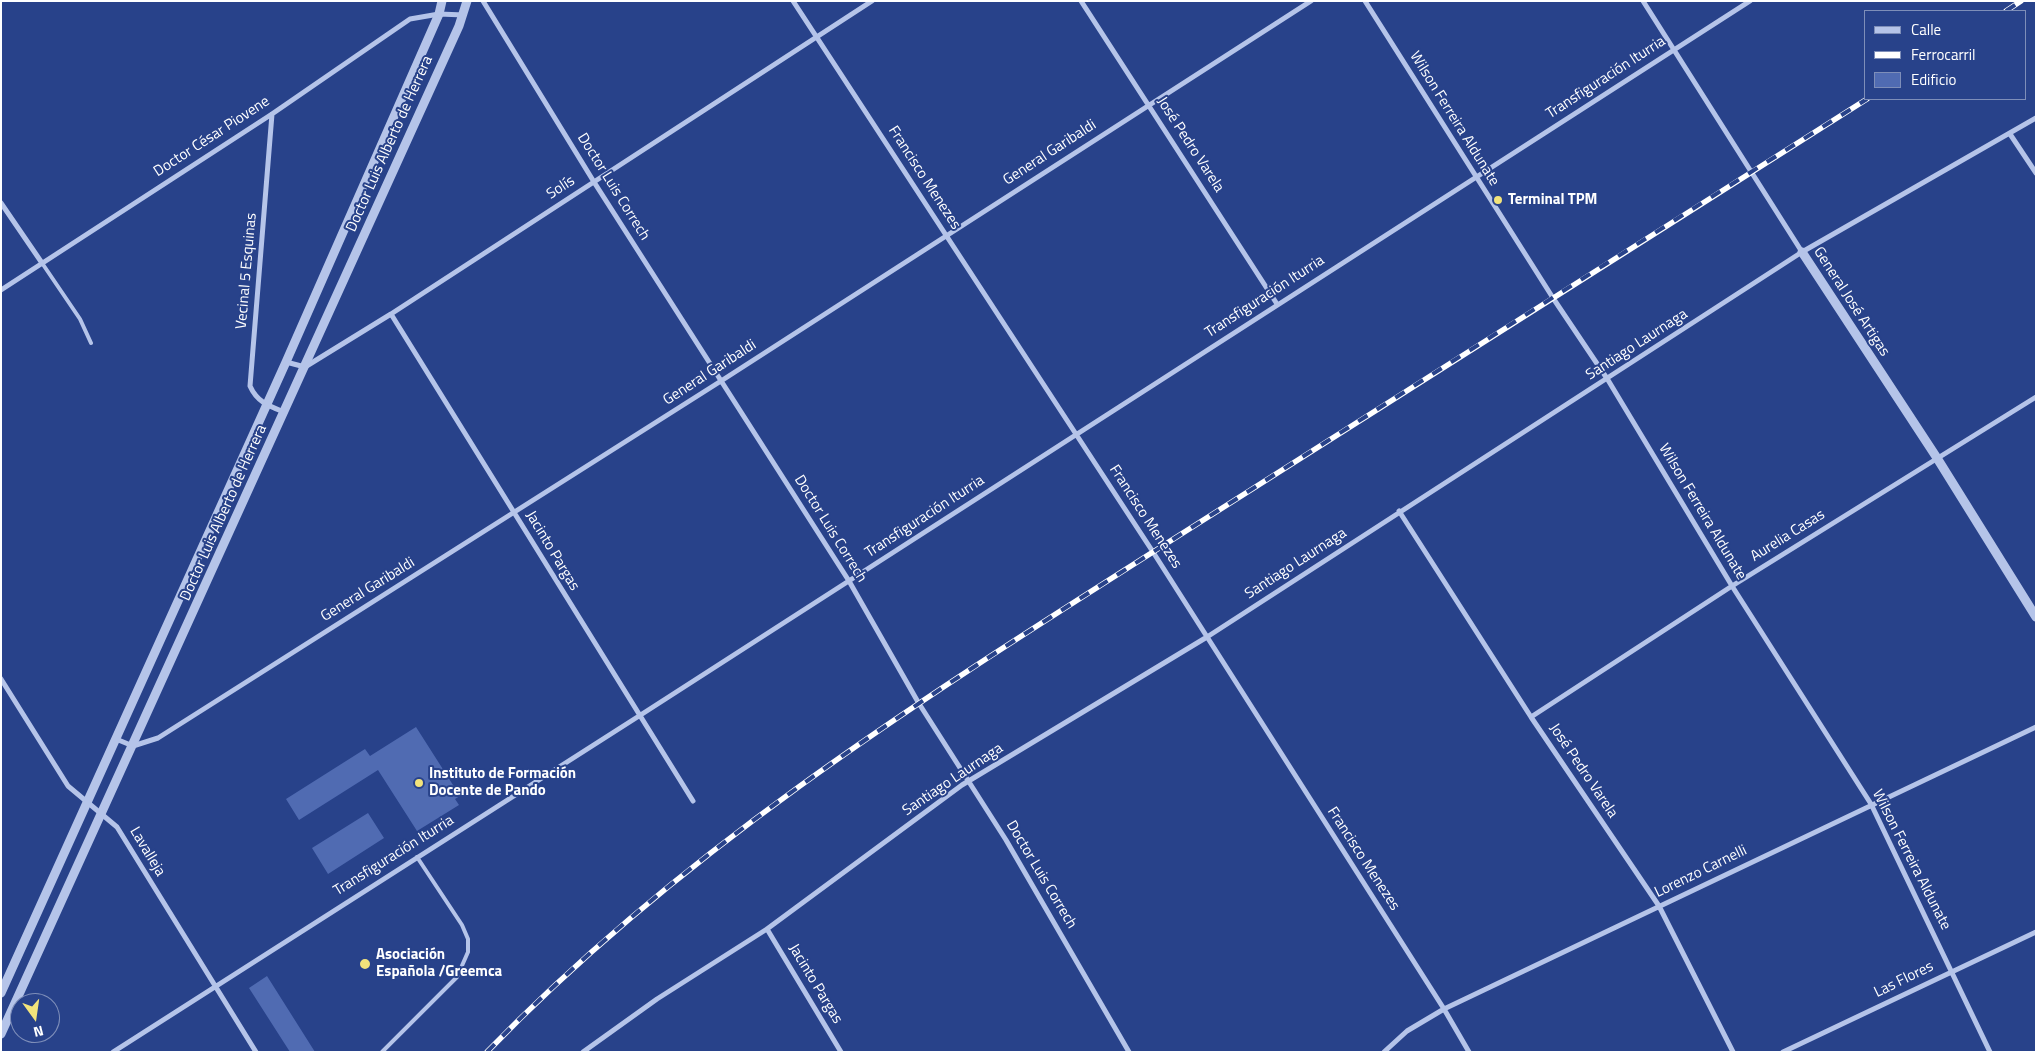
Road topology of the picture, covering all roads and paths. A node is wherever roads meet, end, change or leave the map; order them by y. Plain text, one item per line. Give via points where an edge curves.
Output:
1 (442, 1) edge
2 (467, 1) edge
3 (482, 1) edge
4 (793, 1) edge
5 (872, 1) edge
6 (1080, 1) edge
7 (1311, 1) edge
8 (1365, 1) edge
9 (1643, 1) edge
10 (1750, 1) edge
11 (439, 14) junction
12 (464, 15) junction
13 (816, 37) junction
14 (1674, 49) junction
15 (1148, 104) junction
16 (272, 114) junction
17 (2036, 118) edge
18 (2010, 134) junction
19 (2036, 173) edge
20 (1476, 176) junction
21 (594, 182) junction
22 (1, 203) edge
23 (946, 234) junction
24 (1802, 252) junction
25 (42, 263) junction
26 (1, 290) edge
27 (1277, 304) junction
28 (391, 314) junction
29 (91, 343) dead end
30 (286, 362) junction
31 (305, 367) junction
32 (1608, 380) junction
33 (721, 381) junction
34 (2036, 397) edge
35 (266, 405) junction
36 (284, 412) junction
37 (1076, 434) junction
38 (1936, 458) junction
39 (1399, 511) junction
40 (514, 512) junction
41 (849, 581) junction
42 (1732, 586) junction
43 (2036, 617) edge
44 (1207, 637) junction
45 (1, 679) edge
46 (639, 716) junction
47 (1532, 717) junction
48 (2036, 727) edge
49 (116, 738) junction
50 (133, 746) junction
51 (968, 781) junction
52 (693, 800) dead end
53 (88, 802) junction
54 (1871, 804) junction
55 (102, 814) junction
56 (416, 857) junction
57 (1659, 906) junction
58 (768, 929) junction
59 (2036, 932) edge
60 (1953, 971) junction
61 (214, 986) junction
62 (1, 993) edge
63 (1444, 1009) junction
64 (1, 1034) edge
65 (113, 1052) edge
66 (256, 1052) edge
67 (382, 1052) edge
68 (583, 1052) edge
69 (841, 1052) edge
70 (1129, 1052) edge
71 (1384, 1052) edge
72 (1469, 1052) edge
73 (1733, 1052) edge
74 (1783, 1052) edge
75 (1990, 1052) edge

1 - 11 street, Doctor Luis Alberto de Herrera
2 - 12 street, Doctor Luis Alberto de Herrera
3 - 21 street, Doctor Luis Correch
4 - 13 street, Francisco Menezes
5 - 13 street, Solís
6 - 15 street, José Pedro Varela
7 - 15 street, General Garibaldi
8 - 20 street, Wilson Ferreira Aldunate
9 - 14 street, General José Artigas
10 - 14 street, Transfiguración Iturria
11 - 12 street, Doctor César Piovene
11 - 16 street, Doctor César Piovene via 410,19
11 - 30 street, Doctor Luis Alberto de Herrera
12 - 31 street, Doctor Luis Alberto de Herrera
13 - 21 street, Solís
13 - 23 street, Francisco Menezes
14 - 20 street, Transfiguración Iturria
14 - 24 street, General José Artigas
15 - 23 street, General Garibaldi
15 - 27 street, José Pedro Varela
16 - 25 street, Doctor César Piovene
16 - 35 street, Vecinal 5 Esquinas via 250,386 255,397
17 - 18 street, Santiago Laurnaga
18 - 19 street
18 - 24 street, Santiago Laurnaga
20 - 27 street, Transfiguración Iturria
20 - 32 street, Wilson Ferreira Aldunate
21 - 28 street, Solís
21 - 33 street, Doctor Luis Correch
22 - 25 street
23 - 33 street, General Garibaldi
23 - 37 street, Francisco Menezes
24 - 32 street, Santiago Laurnaga
24 - 38 street, General José Artigas
25 - 26 street, Doctor César Piovene
25 - 29 lane via 80,319
27 - 37 street, Transfiguración Iturria
28 - 31 street, Solís
28 - 40 street, Jacinto Pargas
30 - 31 street
30 - 35 street, Doctor Luis Alberto de Herrera
31 - 36 street, Doctor Luis Alberto de Herrera
32 - 39 street, Santiago Laurnaga
32 - 42 street, Wilson Ferreira Aldunate
33 - 40 street, General Garibaldi
33 - 41 street, Doctor Luis Correch
34 - 38 street, Aurelia Casas
35 - 36 street, Vecinal 5 Esquinas
35 - 49 street, Doctor Luis Alberto de Herrera
36 - 50 street, Doctor Luis Alberto de Herrera
37 - 41 street, Transfiguración Iturria
37 - 44 street, Francisco Menezes
38 - 42 street, Aurelia Casas
38 - 43 street, General José Artigas
39 - 44 street, Santiago Laurnaga
39 - 47 street, José Pedro Varela
40 - 46 street, Jacinto Pargas
40 - 50 street, General Garibaldi via 158,738
41 - 46 street, Transfiguración Iturria
41 - 51 street, Doctor Luis Correch via 918,702
42 - 47 street, Aurelia Casas
42 - 54 street, Wilson Ferreira Aldunate
44 - 51 street, Santiago Laurnaga
44 - 63 street, Francisco Menezes
45 - 53 street, Lavalleja via 68,786
46 - 52 street, Jacinto Pargas
46 - 56 street, Transfiguración Iturria
47 - 57 street, José Pedro Varela
48 - 54 street, Lorenzo Carnelli
49 - 50 street
49 - 53 street, Doctor Luis Alberto de Herrera
50 - 55 street, Doctor Luis Alberto de Herrera
51 - 58 street, Santiago Laurnaga
51 - 70 street, Doctor Luis Correch via 1006,840
53 - 55 street, Lavalleja
53 - 62 street, Doctor Luis Alberto de Herrera
54 - 57 street, Lorenzo Carnelli
54 - 60 street, Wilson Ferreira Aldunate
55 - 61 street, Lavalleja via 117,827
55 - 64 street, Doctor Luis Alberto de Herrera
56 - 61 street, Transfiguración Iturria
56 - 67 lane via 462,925 468,939 468,952 457,977
57 - 63 street, Lorenzo Carnelli
57 - 73 street, José Pedro Varela
58 - 68 street, Santiago Laurnaga via 657,999
58 - 69 street, Jacinto Pargas
59 - 60 street, Las Flores
60 - 74 street, Las Flores
60 - 75 street, Wilson Ferreira Aldunate
61 - 65 street, Transfiguración Iturria
61 - 66 street, Lavalleja
63 - 71 street, Lorenzo Carnelli via 1407,1031
63 - 72 street, Francisco Menezes

